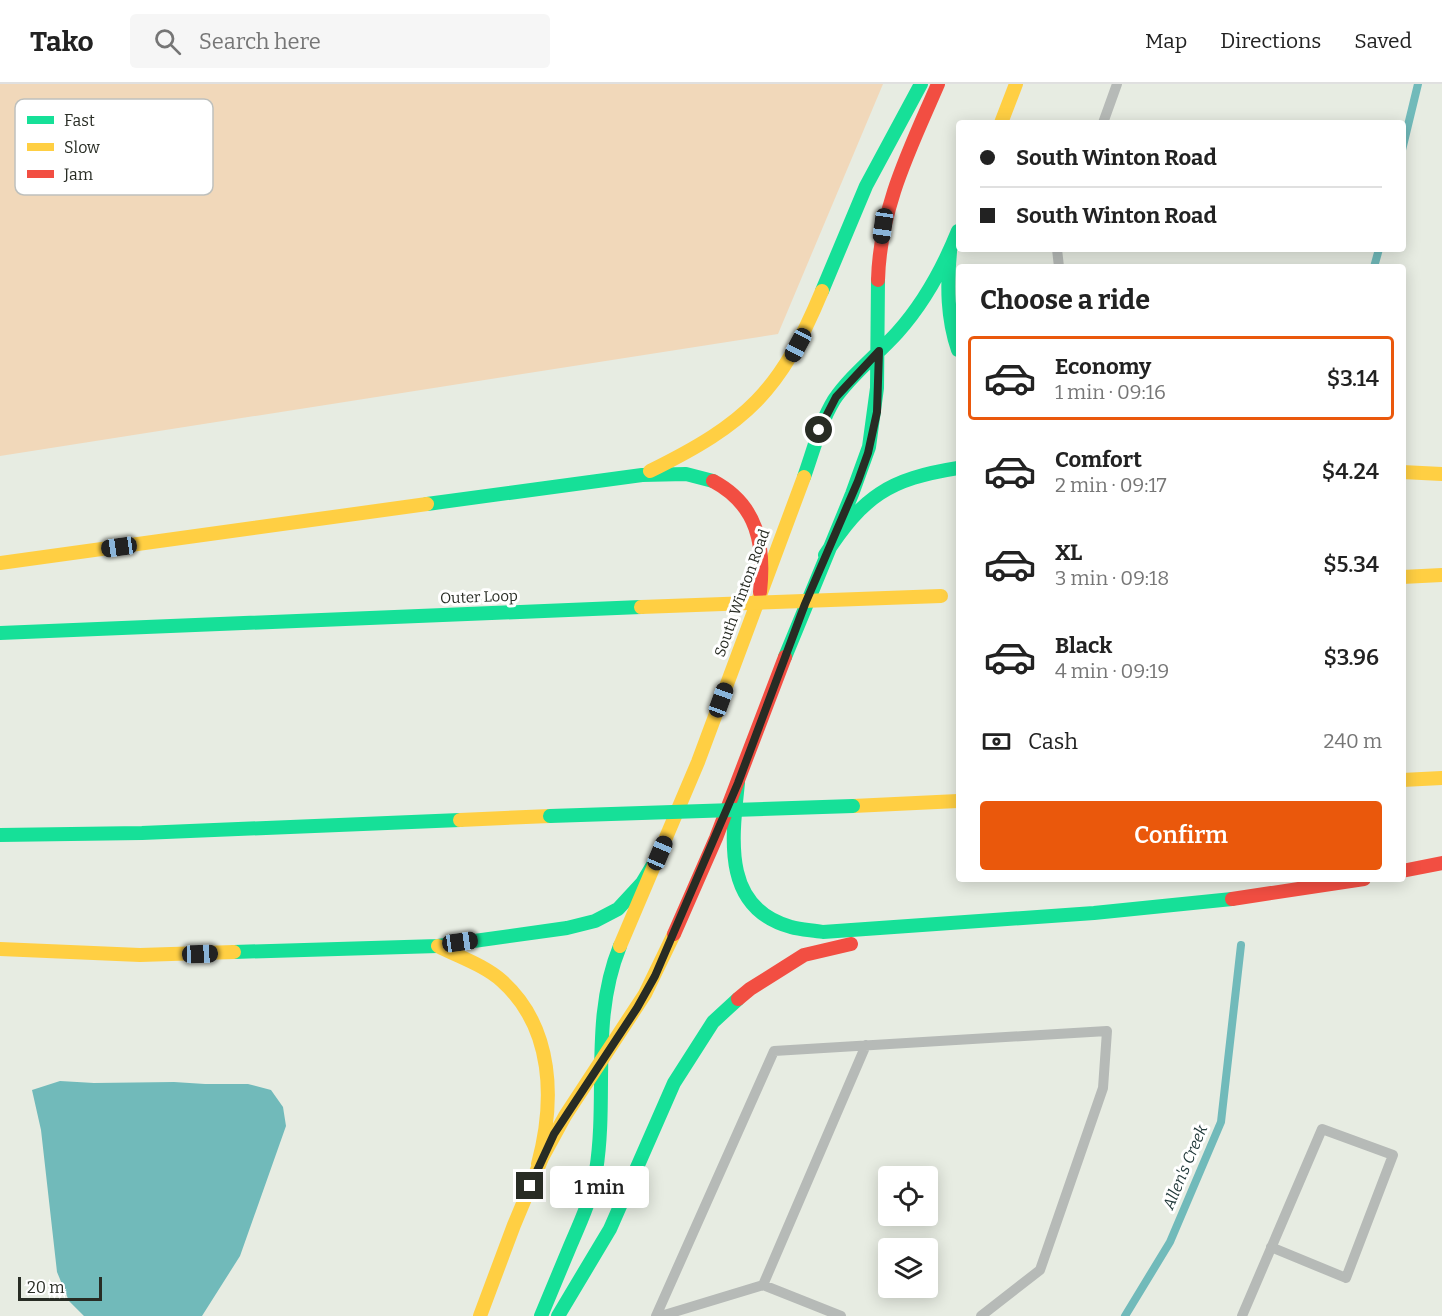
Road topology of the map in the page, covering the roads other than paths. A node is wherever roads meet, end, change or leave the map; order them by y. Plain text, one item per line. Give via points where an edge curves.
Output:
1 (921, 84) edge
2 (938, 84) edge
3 (1016, 84) edge
4 (1118, 84) edge
5 (1002, 120) edge
6 (1103, 120) edge
7 (956, 236) edge
8 (950, 252) junction
9 (956, 342) edge
10 (879, 351) junction
11 (956, 468) edge
12 (1406, 472) edge
13 (1442, 474) edge
14 (642, 475) junction
15 (825, 555) junction
16 (0, 563) edge
17 (1442, 575) edge
18 (1406, 577) edge
19 (760, 592) junction
20 (956, 595) edge
21 (0, 633) edge
22 (1442, 778) edge
23 (1406, 780) edge
24 (738, 783) junction
25 (956, 801) edge
26 (0, 835) edge
27 (660, 853) junction
28 (1442, 863) edge
29 (1406, 870) edge
30 (1348, 882) edge
31 (925, 925) junction
32 (438, 946) junction
33 (0, 949) edge
34 (866, 1045) junction
35 (600, 1065) junction
36 (538, 1164) junction
37 (1271, 1247) junction
38 (763, 1286) junction
39 (480, 1316) edge
40 (541, 1316) edge
41 (558, 1316) edge
42 (658, 1316) edge
43 (841, 1316) edge
44 (981, 1316) edge
45 (1242, 1316) edge

1 - 14 main road via 861,197 798,345 777,379 760,400 726,429
2 - 10 main road via 895,186 883,226
3 - 5 main road
4 - 6 lane
7 - 8 main road, South Winton Road
8 - 9 main road via 948,303
8 - 10 main road, South Winton Road via 928,295
10 - 15 main road via 878,400 871,442
10 - 19 main road, South Winton Road via 841,390 828,411
11 - 15 main road via 912,478 876,494 848,520
12 - 13 main road
14 - 16 main road
14 - 19 main road via 691,474 722,486 739,500 760,537
15 - 24 main road
17 - 18 main road
19 - 27 main road, South Winton Road
20 - 21 main road, Outer Loop, bridge
22 - 23 main road
24 - 31 main road via 734,816 737,876 745,897 757,910 774,922 809,931
24 - 35 main road via 655,976
25 - 26 main road, bridge via 142,833
27 - 32 main road via 627,901 595,921
27 - 35 main road, South Winton Road via 608,980 601,1022
28 - 29 main road
30 - 31 main road via 1171,908
31 - 41 main road via 804,955 750,989 713,1022 674,1083 610,1229
32 - 33 main road via 149,955
32 - 36 main road via 501,981 515,995 534,1026 550,1091 547,1133
34 - 38 lane
34 - 42 lane via 774,1051
34 - 44 lane via 1107,1031 1103,1088 1040,1270
35 - 36 main road
35 - 40 main road, South Winton Road via 593,1185
36 - 39 main road
37 - 37 lane via 1323,1129 1393,1155 1346,1278
37 - 45 lane
38 - 42 lane
38 - 43 lane

